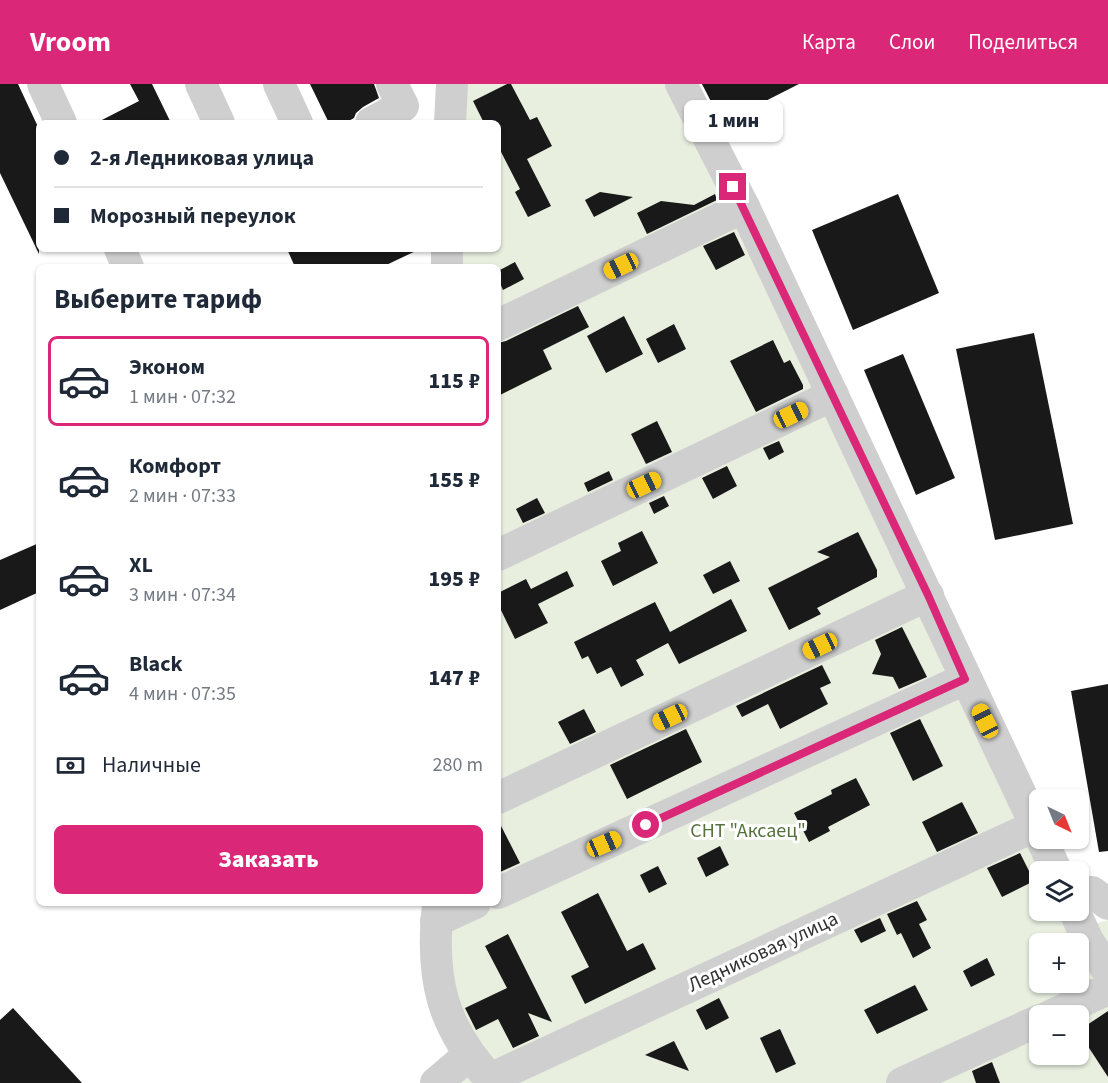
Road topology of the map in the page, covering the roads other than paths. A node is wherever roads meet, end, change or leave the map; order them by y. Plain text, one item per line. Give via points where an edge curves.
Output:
1 (43, 84) edge
2 (201, 84) edge
3 (279, 84) edge
4 (392, 84) edge
5 (681, 84) edge
6 (451, 87) edge
7 (60, 120) edge
8 (218, 120) edge
9 (296, 120) edge
10 (377, 120) edge
11 (450, 120) edge
12 (744, 207) junction
13 (501, 324) edge
14 (833, 395) junction
15 (501, 554) edge
16 (928, 595) junction
17 (965, 679) junction
18 (501, 797) edge
19 (1029, 812) edge
20 (1029, 838) edge
21 (501, 891) edge
22 (1089, 892) edge
23 (1108, 904) edge
24 (462, 906) edge
25 (437, 912) edge
26 (1079, 921) edge
27 (1108, 971) edge
28 (1108, 989) edge
29 (1074, 1005) edge
30 (1029, 1025) edge
31 (469, 1055) junction
32 (492, 1081) edge
33 (436, 1083) edge
34 (902, 1083) edge

1 - 7 street
2 - 8 street
3 - 9 street
4 - 10 street via 403,106
5 - 12 street
6 - 11 street
12 - 13 street
12 - 14 street
14 - 15 street
14 - 16 street
16 - 17 street
16 - 18 street
17 - 19 street
17 - 21 street
20 - 32 street, Ледниковая улица
22 - 23 street
24 - 25 street
25 - 31 street via 435,965 448,1020
26 - 27 street
28 - 29 street
30 - 34 street
31 - 32 street
31 - 33 street

